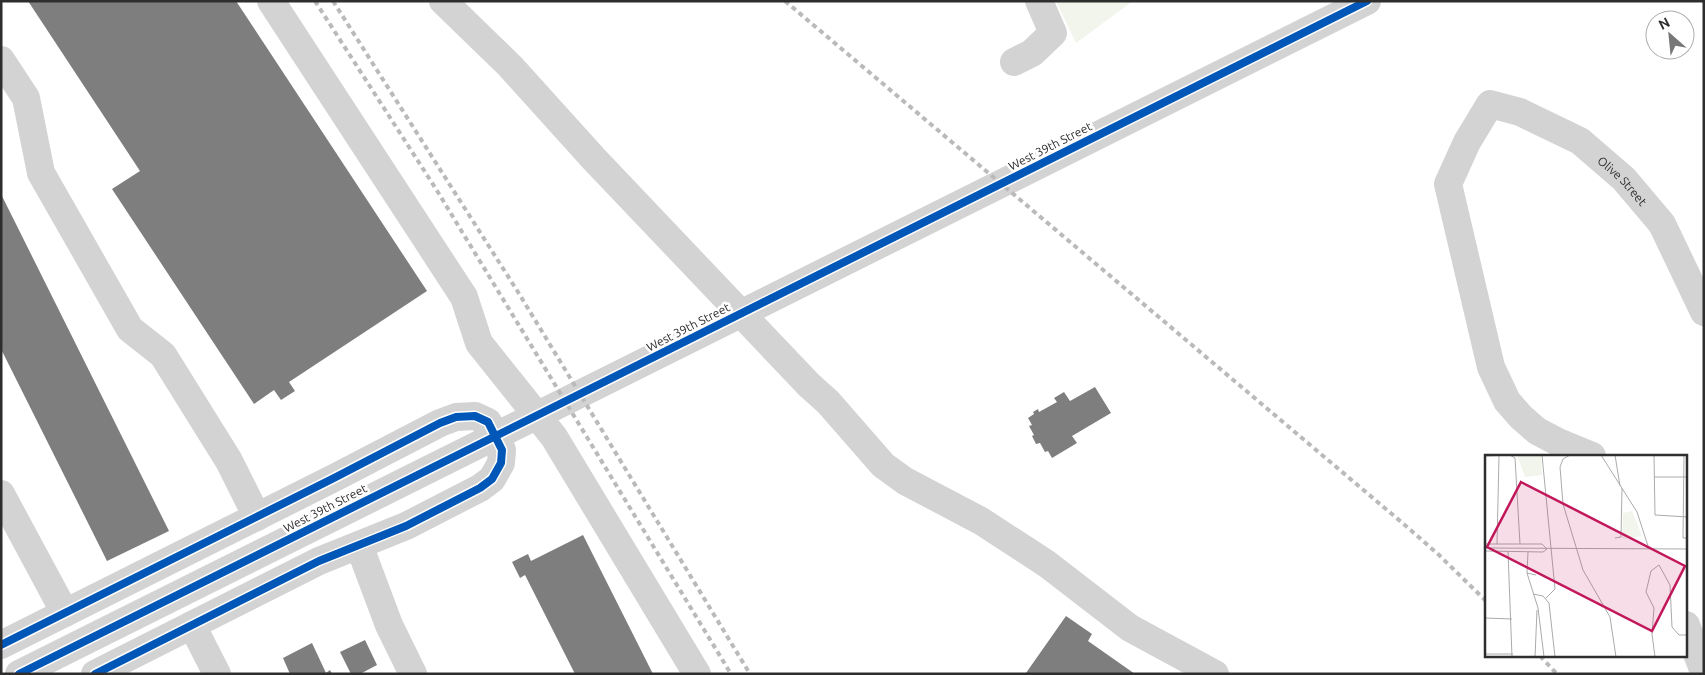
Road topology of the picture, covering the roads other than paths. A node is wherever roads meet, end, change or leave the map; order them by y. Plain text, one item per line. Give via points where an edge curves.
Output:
1 (271, 1) edge
2 (443, 1) edge
3 (1039, 1) edge
4 (1366, 1) edge
5 (1333, 8) edge
6 (1, 60) edge
7 (1014, 62) dead end
8 (1704, 312) edge
9 (1590, 455) edge
10 (1, 494) edge
11 (257, 517) junction
12 (359, 545) junction
13 (65, 613) junction
14 (192, 625) junction
15 (1688, 630) edge
16 (1, 644) edge
17 (1704, 672) edge
18 (20, 674) edge
19 (95, 674) edge
20 (216, 674) edge
21 (413, 674) edge
22 (697, 674) edge
23 (1215, 674) edge

1 - 22 street via 464,297 479,343 554,436
2 - 23 street via 510,66 884,465 1047,564 1130,628
3 - 7 street via 1054,33 1032,53
4 - 5 street, West 39th Street
5 - 18 street, West 39th Street via 1177,96
6 - 11 street via 26,98 41,173 46,182 130,329 163,355 229,461
8 - 9 street, Olive Street via 1662,224 1624,179 1580,141 1520,112 1490,104 1467,142 1448,184 1491,367 1507,401 1521,417 1537,431
10 - 13 street
11 - 12 street via 440,423 456,417 474,416 488,422 502,450 501,463 492,479 406,526
11 - 13 street
12 - 14 street via 319,561
12 - 21 street via 389,625
13 - 16 street
14 - 19 street
14 - 20 street
15 - 17 street

